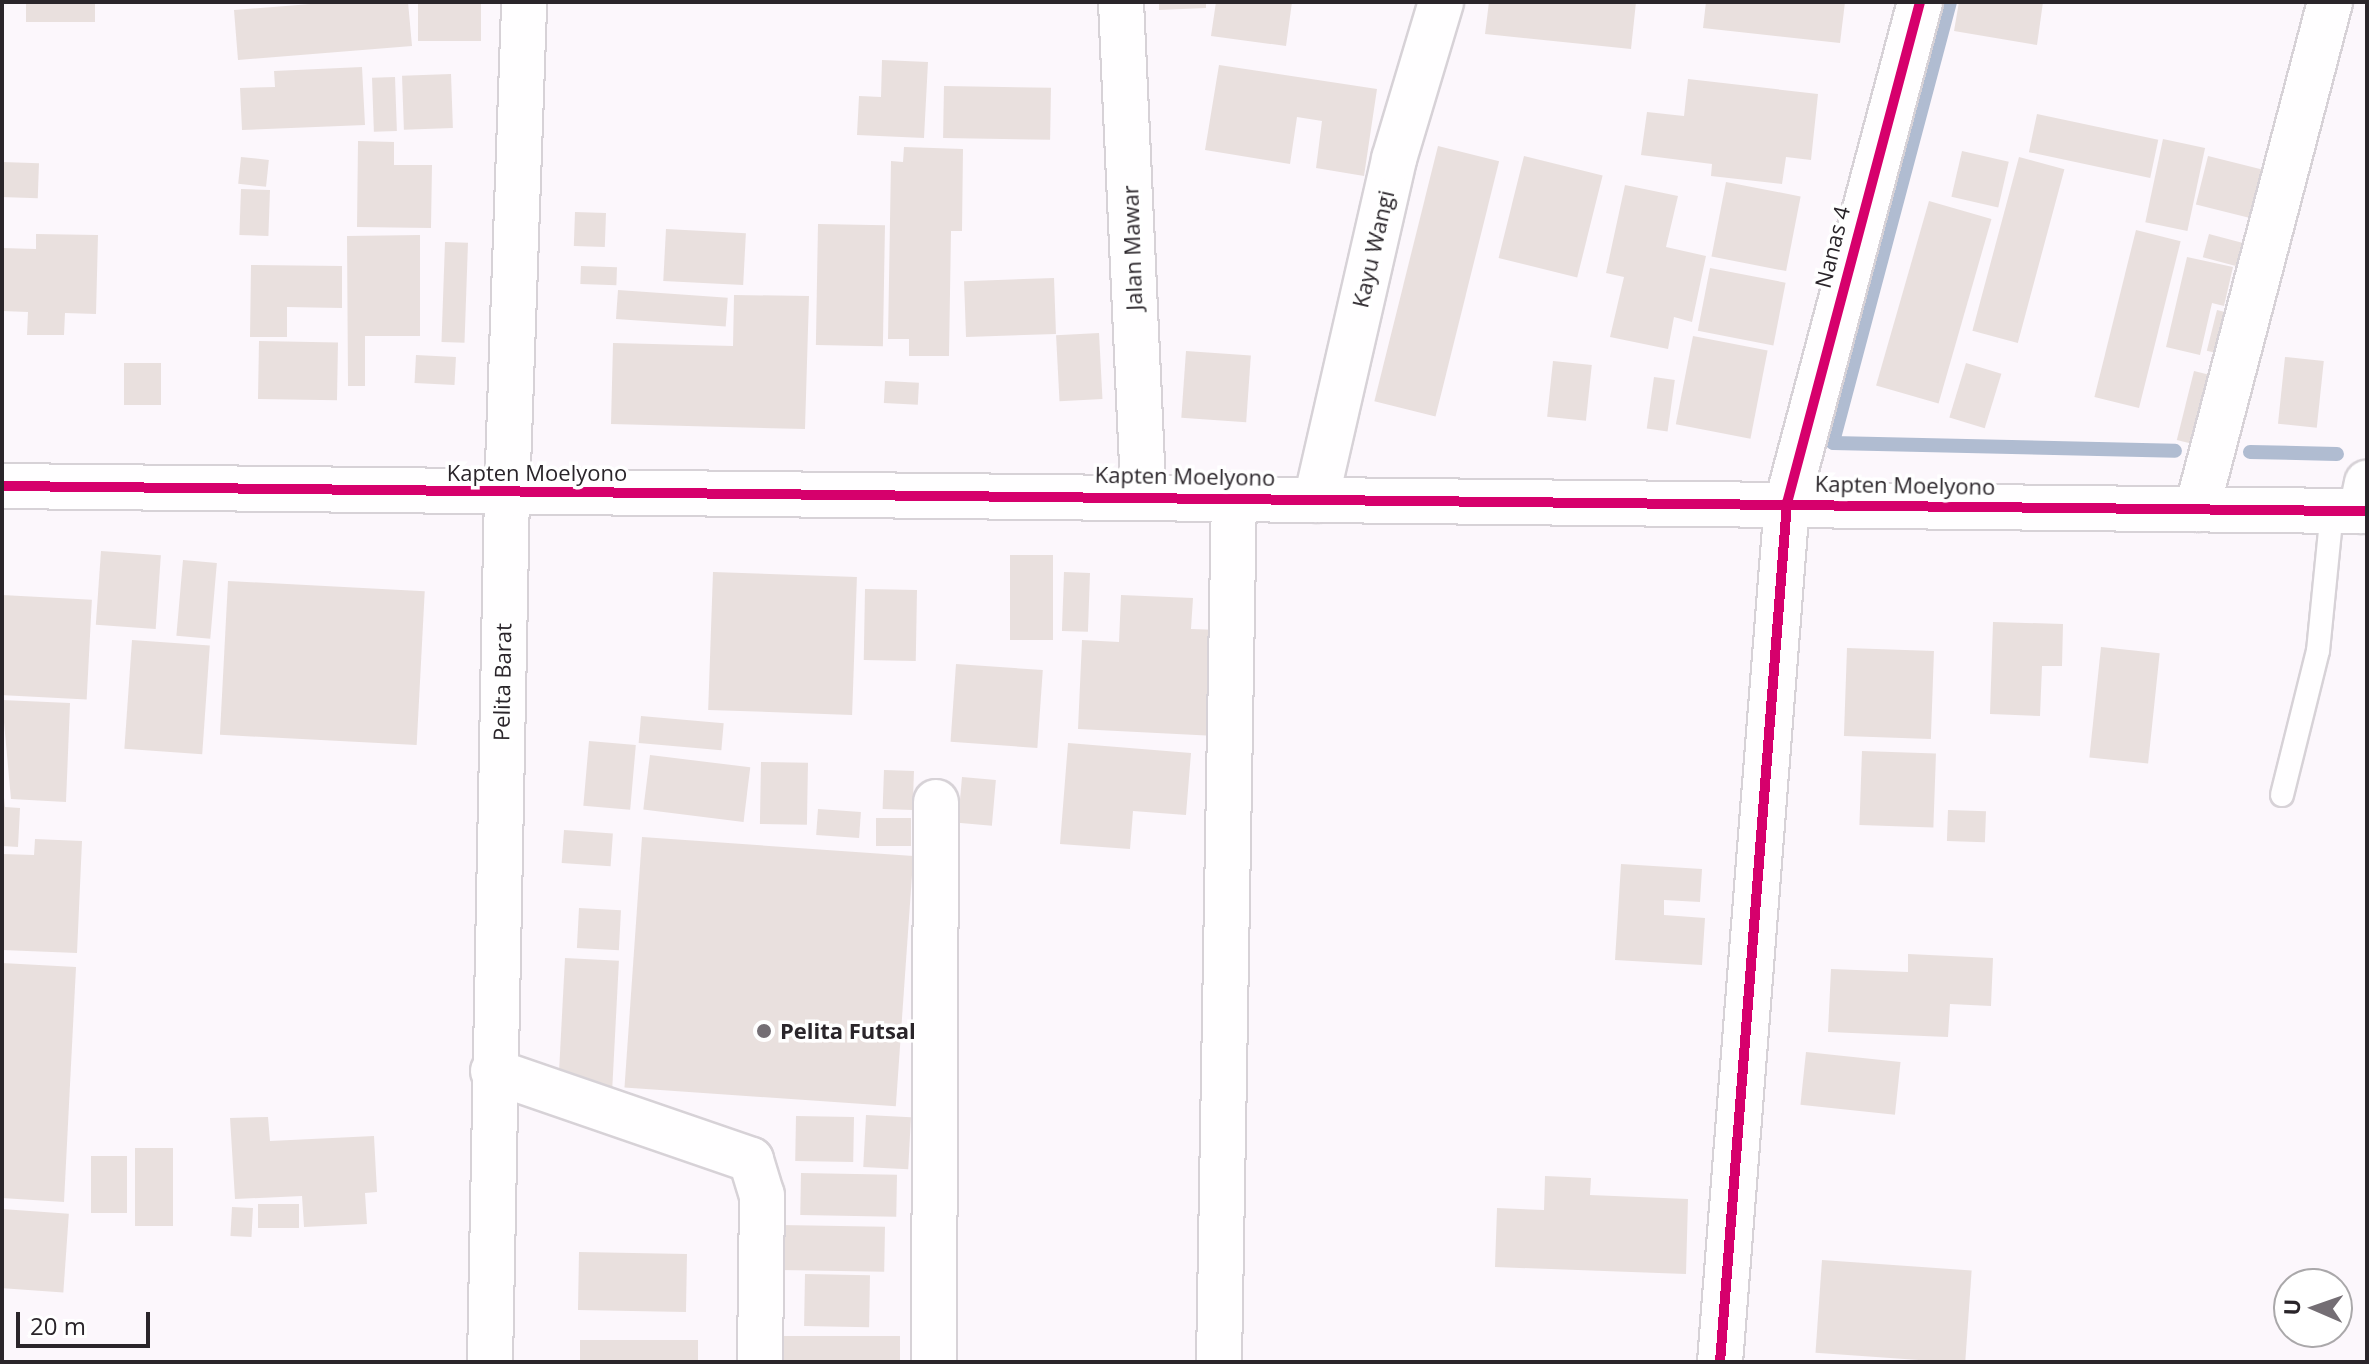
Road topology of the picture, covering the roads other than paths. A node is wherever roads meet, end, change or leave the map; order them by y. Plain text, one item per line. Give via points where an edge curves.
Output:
1 (524, 2) edge
2 (1121, 2) edge
3 (1441, 2) edge
4 (1920, 2) edge
5 (2330, 2) edge
6 (2, 486) edge
7 (1143, 493) junction
8 (507, 494) junction
9 (1234, 495) junction
10 (1316, 500) junction
11 (1787, 503) junction
12 (2357, 504) edge
13 (2197, 509) junction
14 (2282, 795) dead end
15 (936, 802) dead end
16 (493, 1071) junction
17 (490, 1362) edge
18 (760, 1362) edge
19 (934, 1362) edge
20 (1219, 1362) edge
21 (1720, 1362) edge

1 - 8 street, Pelita Barat
2 - 7 street, Jalan Mawar
3 - 10 street, Kayu Wangi via 1394,159
4 - 11 street, Nanas 4
5 - 13 street
6 - 8 street, Kapten Moelyono
7 - 8 street, Kapten Moelyono
7 - 9 street, Kapten Moelyono
8 - 16 street, Pelita Barat
9 - 10 street, Kapten Moelyono
9 - 20 street
10 - 11 street, Kapten Moelyono
11 - 13 street, Kapten Moelyono
11 - 21 street, Nanas 4
12 - 13 street, Kapten Moelyono
12 - 14 lane
15 - 19 street
16 - 17 street, Pelita Barat
16 - 18 street via 751,1160 762,1195

